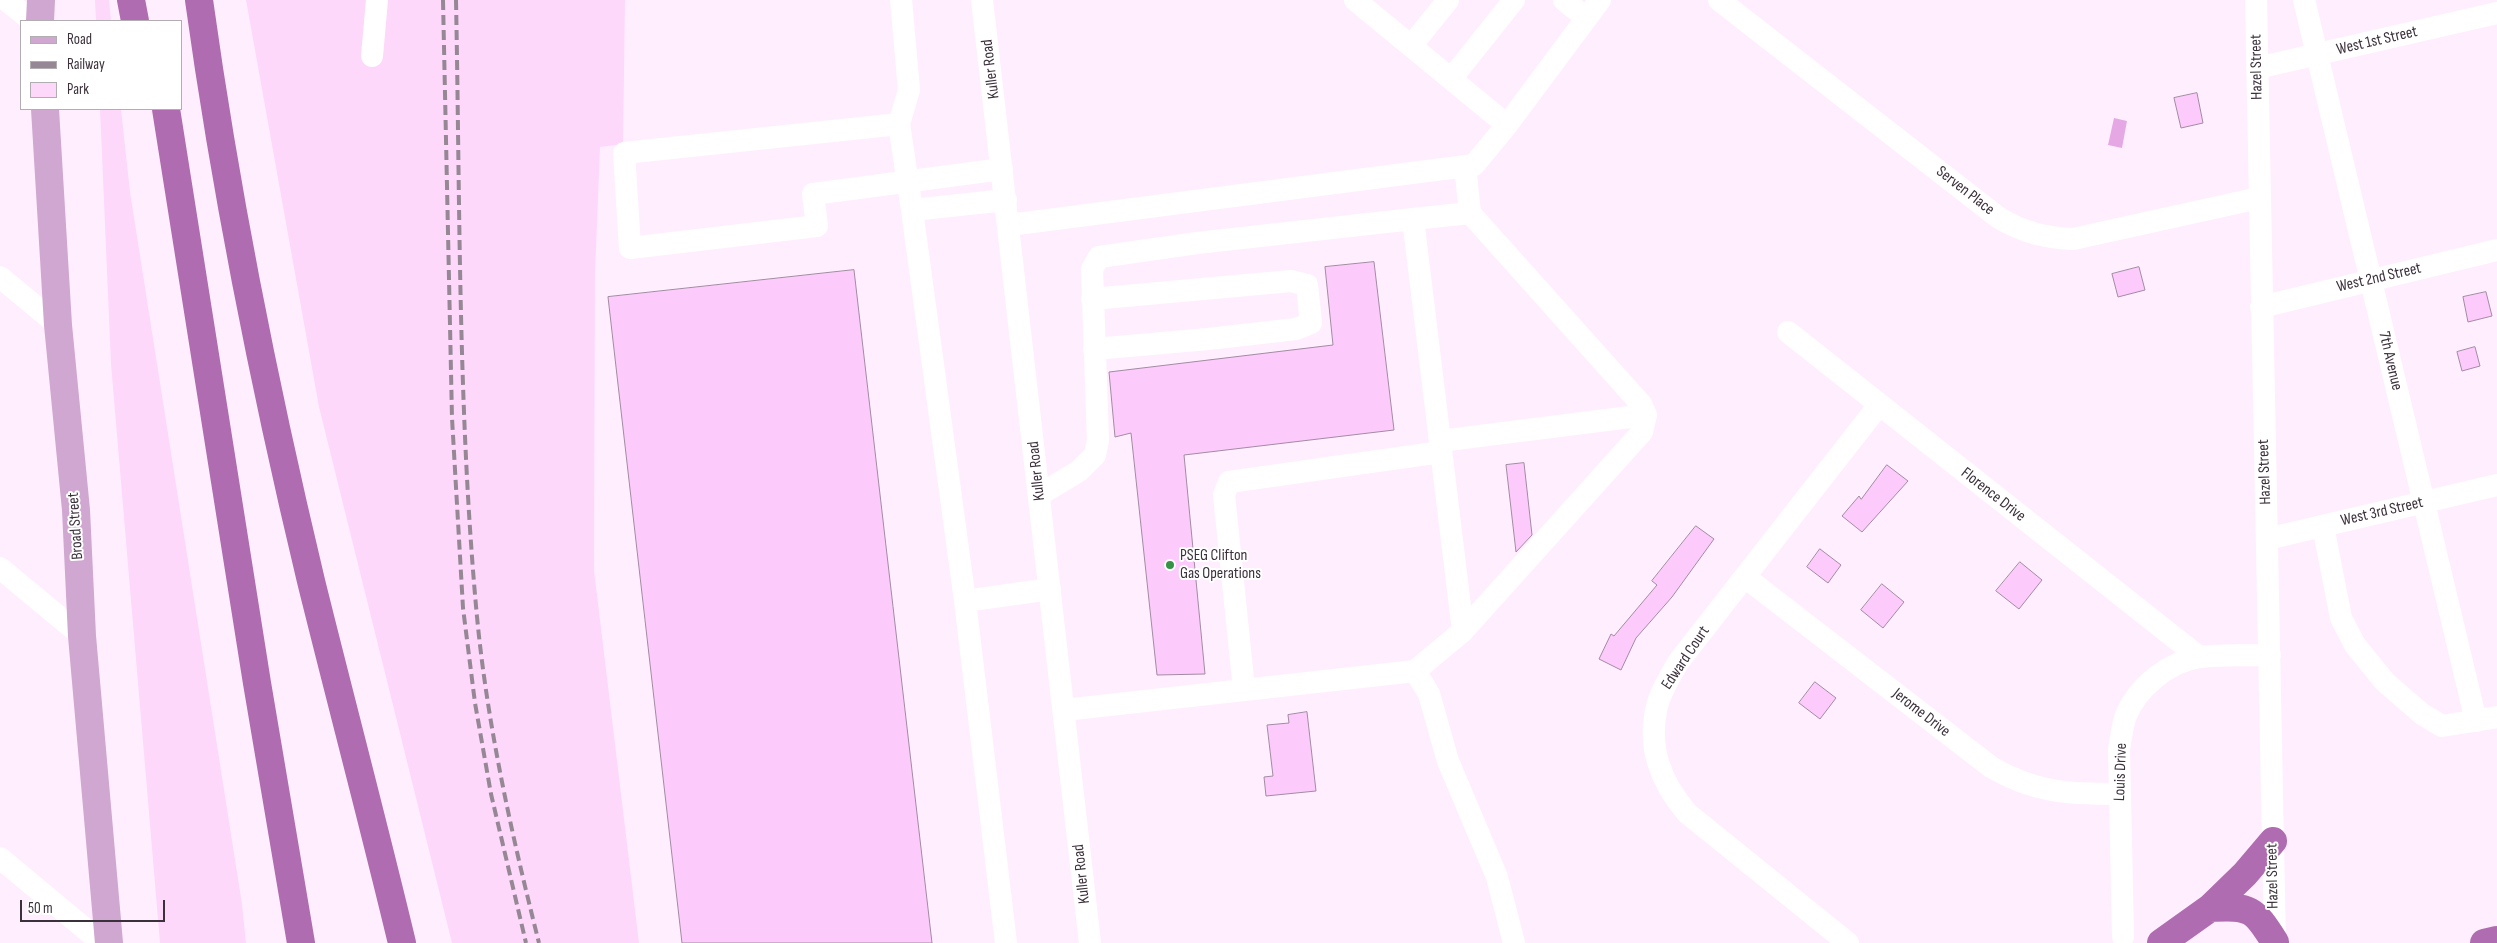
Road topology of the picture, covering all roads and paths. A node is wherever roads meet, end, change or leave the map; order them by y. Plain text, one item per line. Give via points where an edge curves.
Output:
1 (6, 0) edge
2 (131, 0) edge
3 (150, 0) edge
4 (199, 0) edge
5 (217, 0) edge
6 (377, 0) edge
7 (901, 0) edge
8 (982, 0) edge
9 (1355, 0) edge
10 (1448, 0) edge
11 (1514, 0) edge
12 (1564, 0) edge
13 (1600, 0) edge
14 (1719, 0) edge
15 (2256, 0) edge
16 (2304, 0) edge
17 (38, 9) edge
18 (2497, 13) edge
19 (1586, 18) junction
20 (135, 20) edge
21 (153, 20) edge
22 (1411, 46) junction
23 (2317, 55) junction
24 (372, 56) dead end
25 (2257, 68) junction
26 (1451, 79) junction
27 (45, 110) edge
28 (157, 110) edge
29 (166, 110) edge
30 (900, 124) junction
31 (1506, 126) junction
32 (1465, 166) junction
33 (225, 169) junction
34 (1002, 169) junction
35 (177, 180) junction
36 (908, 181) junction
37 (2259, 198) junction
38 (1006, 200) junction
39 (912, 210) junction
40 (1470, 213) junction
41 (1413, 219) junction
42 (1009, 225) junction
43 (2497, 250) edge
44 (0, 277) edge
45 (2371, 280) junction
46 (1092, 299) junction
47 (2261, 307) junction
48 (58, 325) junction
49 (1788, 332) dead end
50 (1094, 349) junction
51 (1879, 405) junction
52 (1646, 415) junction
53 (1440, 447) junction
54 (2497, 485) edge
55 (1040, 495) junction
56 (2424, 502) junction
57 (2323, 526) junction
58 (2267, 539) junction
59 (0, 568) edge
60 (1745, 577) junction
61 (1050, 589) junction
62 (965, 601) junction
63 (1464, 631) junction
64 (82, 636) junction
65 (2270, 655) junction
66 (2199, 657) junction
67 (1415, 671) junction
68 (257, 683) junction
69 (1244, 689) junction
70 (1064, 710) junction
71 (2487, 719) edge
72 (2119, 794) junction
73 (2273, 841) junction
74 (0, 858) edge
75 (389, 886) junction
76 (2210, 908) junction
77 (2123, 937) dead end
78 (2497, 940) edge
79 (102, 943) edge
80 (109, 943) edge
81 (285, 943) edge
82 (301, 943) edge
83 (402, 943) edge
84 (406, 943) edge
85 (1006, 943) edge
86 (1090, 943) edge
87 (1514, 943) edge
88 (1848, 943) edge
89 (2161, 943) edge
90 (2275, 943) edge
91 (2484, 943) edge

1 - 17 street
2 - 20 highway
3 - 21 highway
4 - 33 highway
5 - 33 highway
6 - 24 street
7 - 30 street via 910,90
8 - 34 street, Kuller Road
9 - 22 street
10 - 22 street
11 - 26 street
12 - 19 street
13 - 19 street
14 - 37 street, Serven Place via 1999,218 2034,234 2073,239 2094,236
15 - 25 street, Hazel Street
16 - 23 street, 7th Avenue
18 - 23 street, West 1st Street
19 - 31 street
22 - 26 street
23 - 25 street, West 1st Street
23 - 45 street, 7th Avenue
25 - 37 street, Hazel Street
26 - 31 street
27 - 48 main road, Broad Street
28 - 35 highway
29 - 35 highway
30 - 36 street
30 - 36 street via 624,153 630,248 817,226 813,194
31 - 32 street via 1474,165
32 - 40 street
32 - 42 street
33 - 75 highway via 287,476
34 - 36 street
34 - 38 street, Kuller Road
35 - 68 highway
36 - 39 street
37 - 47 street, Hazel Street
38 - 39 street
38 - 42 street, Kuller Road
39 - 62 street
40 - 41 street
40 - 52 street via 1641,404
41 - 46 street via 1099,257 1092,268
41 - 53 street
42 - 55 street, Kuller Road
43 - 45 street, West 2nd Street
44 - 48 street
45 - 47 street, West 2nd Street
45 - 56 street, 7th Avenue
46 - 50 street
46 - 50 street via 1290,281 1307,285 1311,323 1296,328 1218,338
47 - 58 street, Hazel Street
48 - 64 main road, Broad Street via 76,510
49 - 51 street, Florence Drive
50 - 55 street via 1098,440 1095,455 1079,471
51 - 60 street, Edward Court
51 - 66 street, Florence Drive
52 - 53 street
52 - 63 street via 1642,432
53 - 63 street
53 - 69 street via 1229,482 1224,495
54 - 56 street, West 3rd Street
55 - 61 street, Kuller Road
56 - 57 street, West 3rd Street
56 - 71 street, 7th Avenue
57 - 58 street, West 3rd Street
57 - 71 street via 2340,618 2355,645 2385,682 2422,714 2442,726
58 - 65 street, Hazel Street
59 - 64 street
60 - 72 street, Jerome Drive via 1991,768 2012,780 2052,792
60 - 88 street, Edward Court via 1679,661 1665,686 1657,705 1655,722 1656,755 1661,775 1672,795 1688,813
61 - 62 street
61 - 70 street, Kuller Road
62 - 85 street
63 - 67 street
64 - 80 main road, Broad Street
65 - 66 street, Louis Drive
65 - 73 street, Hazel Street
66 - 72 street, Louis Drive via 2152,679 2133,703 2125,718 2119,748
67 - 69 street
67 - 87 street via 1429,694 1448,761 1497,877
68 - 81 highway
68 - 82 highway
69 - 70 street
70 - 86 street, Kuller Road
72 - 77 street, Louis Drive
73 - 76 highway
73 - 90 street, Hazel Street
74 - 79 street
75 - 83 highway
75 - 84 highway
76 - 89 highway
76 - 90 highway via 2240,906 2257,915
78 - 91 highway

